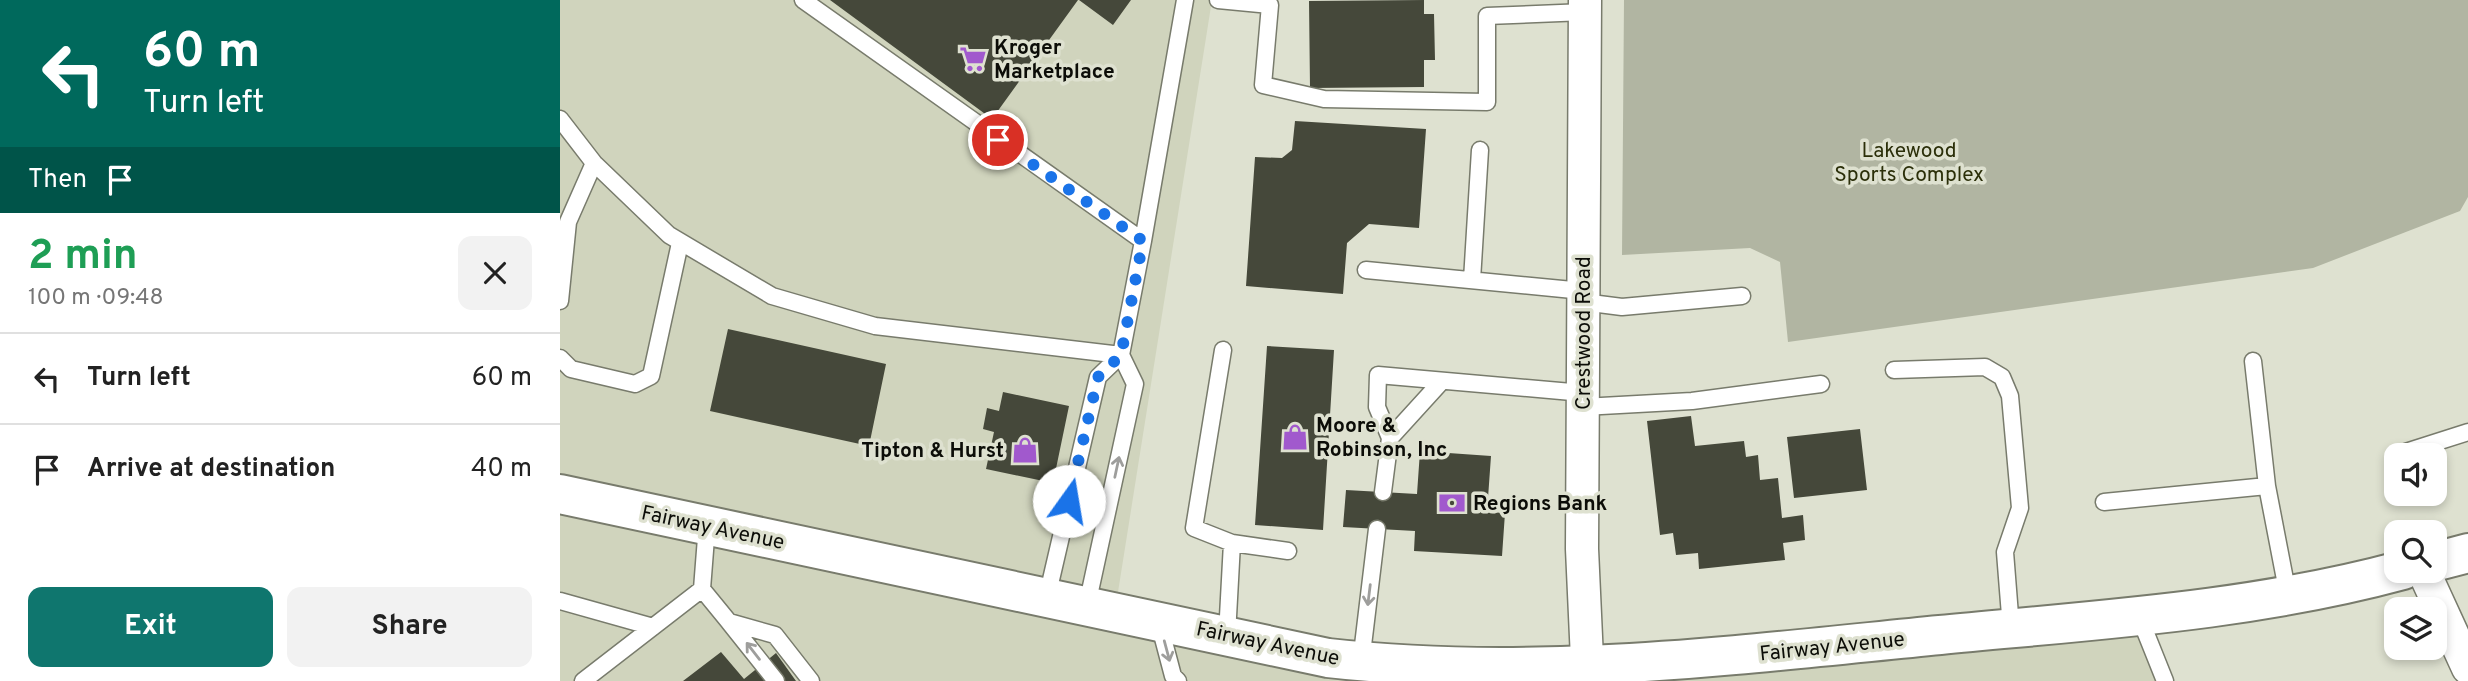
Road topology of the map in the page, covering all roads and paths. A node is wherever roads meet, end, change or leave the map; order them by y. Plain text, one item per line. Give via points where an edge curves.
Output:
1 (803, 0) edge
2 (1185, 0) edge
3 (1218, 0) edge
4 (1585, 6) edge
5 (560, 119) edge
6 (1480, 150) dead end
7 (594, 163) junction
8 (1143, 241) junction
9 (680, 243) junction
10 (1366, 270) dead end
11 (1472, 280) junction
12 (1742, 296) dead end
13 (1583, 297) junction
14 (560, 301) edge
15 (1223, 350) dead end
16 (1121, 355) junction
17 (560, 358) edge
18 (2253, 361) dead end
19 (1894, 370) dead end
20 (1441, 382) junction
21 (1821, 384) dead end
22 (1583, 400) junction
23 (2468, 432) edge
24 (1390, 438) junction
25 (2434, 443) edge
26 (2267, 486) junction
27 (1383, 492) dead end
28 (560, 494) edge
29 (2104, 502) dead end
30 (707, 525) junction
31 (1377, 529) dead end
32 (1232, 543) junction
33 (1288, 551) dead end
34 (2468, 553) edge
35 (2447, 559) edge
36 (2384, 574) edge
37 (2429, 583) edge
38 (702, 589) junction
39 (2288, 596) junction
40 (1047, 597) junction
41 (560, 601) edge
42 (1087, 605) junction
43 (2139, 616) junction
44 (1159, 620) junction
45 (729, 622) junction
46 (653, 627) junction
47 (2011, 628) junction
48 (1227, 635) junction
49 (1337, 663) junction
50 (2468, 668) edge
51 (1587, 674) edge
52 (583, 681) edge
53 (776, 681) edge
54 (811, 681) edge
55 (1178, 681) edge
56 (2165, 681) edge

1 - 8 lane
2 - 8 lane
3 - 4 lane via 1270,5 1263,85 1324,99 1487,102 1487,16
4 - 13 street, Crestwood Road
5 - 7 lane
6 - 11 lane
7 - 9 lane
7 - 14 lane via 568,222
8 - 16 lane
9 - 16 lane via 772,296 875,326
9 - 17 lane via 651,376 635,384 571,369
10 - 11 lane
11 - 13 lane
12 - 13 lane via 1622,307
13 - 22 street, Crestwood Road
15 - 32 lane via 1194,528
16 - 40 lane via 1098,377
42 -> 16 lane via 1135,384
18 - 26 lane
19 - 47 lane via 1985,367 2002,377 2010,396 2020,508 2005,552
20 - 22 lane
20 - 24 lane
20 - 24 lane via 1378,375 1377,407
21 - 22 lane via 1692,401
22 - 51 street, Crestwood Road
23 - 25 lane
24 - 27 lane
26 - 29 lane
26 - 39 lane
28 - 30 street, Fairway Avenue
30 - 38 lane
30 - 40 street, Fairway Avenue
31 -> 49 lane
32 - 33 lane
32 - 48 lane
34 - 35 street
36 - 39 street, Fairway Avenue
37 - 50 street
38 - 45 lane
38 - 46 lane
39 - 43 street, Fairway Avenue
40 - 42 street, Fairway Avenue
41 - 46 lane
42 - 44 street, Fairway Avenue
43 - 47 street, Fairway Avenue
43 - 56 lane
44 - 48 street, Fairway Avenue
44 -> 55 lane
53 -> 45 lane
45 - 54 lane via 775,635
46 - 52 lane
47 - 51 street, Fairway Avenue via 1637,665
48 - 49 street, Fairway Avenue
49 - 51 street, Fairway Avenue

